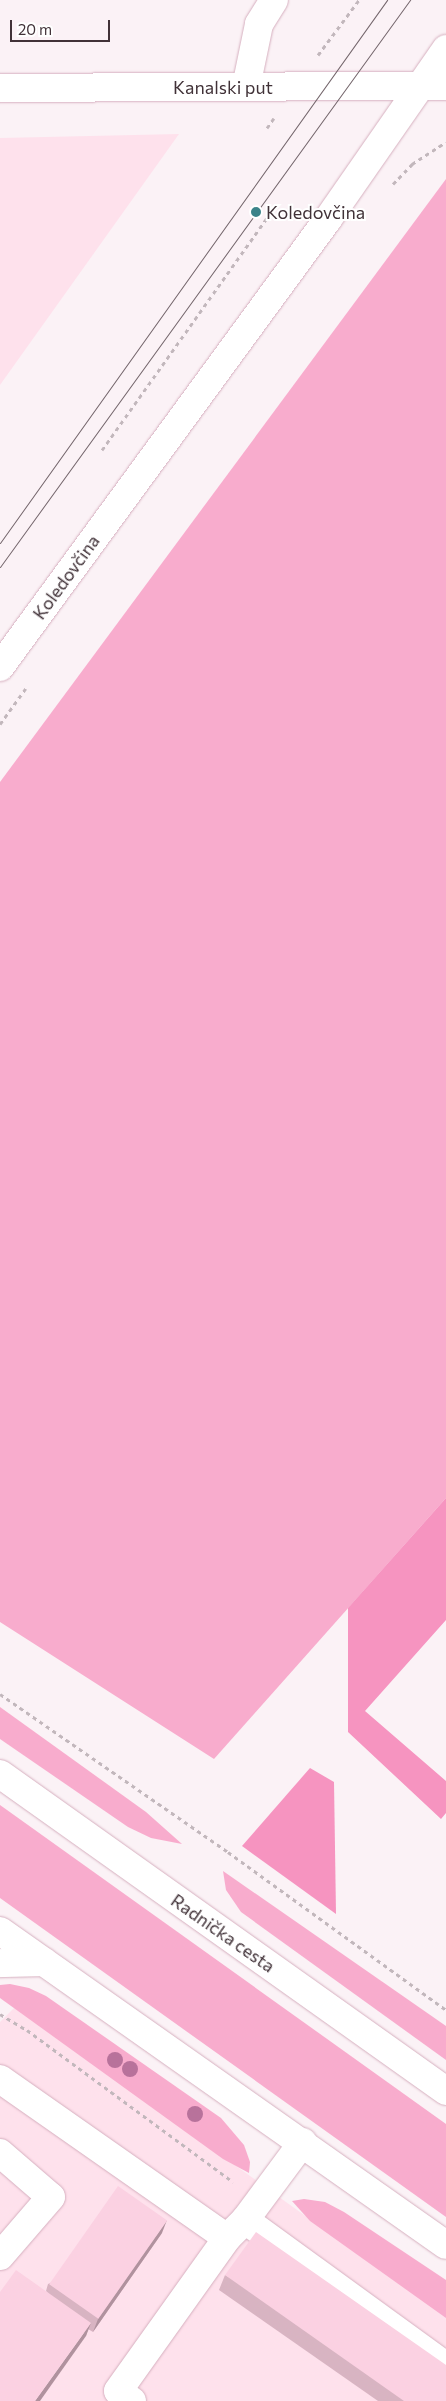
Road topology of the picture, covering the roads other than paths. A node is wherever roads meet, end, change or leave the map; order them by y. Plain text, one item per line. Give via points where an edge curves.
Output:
1 (274, 0) edge
2 (446, 49) edge
3 (434, 86) edge
4 (246, 87) junction
5 (0, 88) edge
6 (0, 667) edge
7 (0, 1774) edge
8 (0, 1931) edge
9 (44, 1962) junction
10 (0, 1963) edge
11 (0, 2079) edge
12 (446, 2091) edge
13 (303, 2142) junction
14 (0, 2153) edge
15 (236, 2229) junction
16 (446, 2245) edge
17 (0, 2256) edge
18 (446, 2366) edge
19 (120, 2398) edge

1 - 4 street via 259,24
2 - 3 street, Koledovčina
3 - 4 street, Kanalski put
3 - 6 street, Koledovčina
4 - 5 street, Kanalski put
7 - 12 street, Radnička cesta
8 - 9 street
9 - 10 street
9 - 13 street
11 - 15 street
13 - 15 street
13 - 16 street
14 - 17 street via 51,2197
15 - 18 street
15 - 19 street

